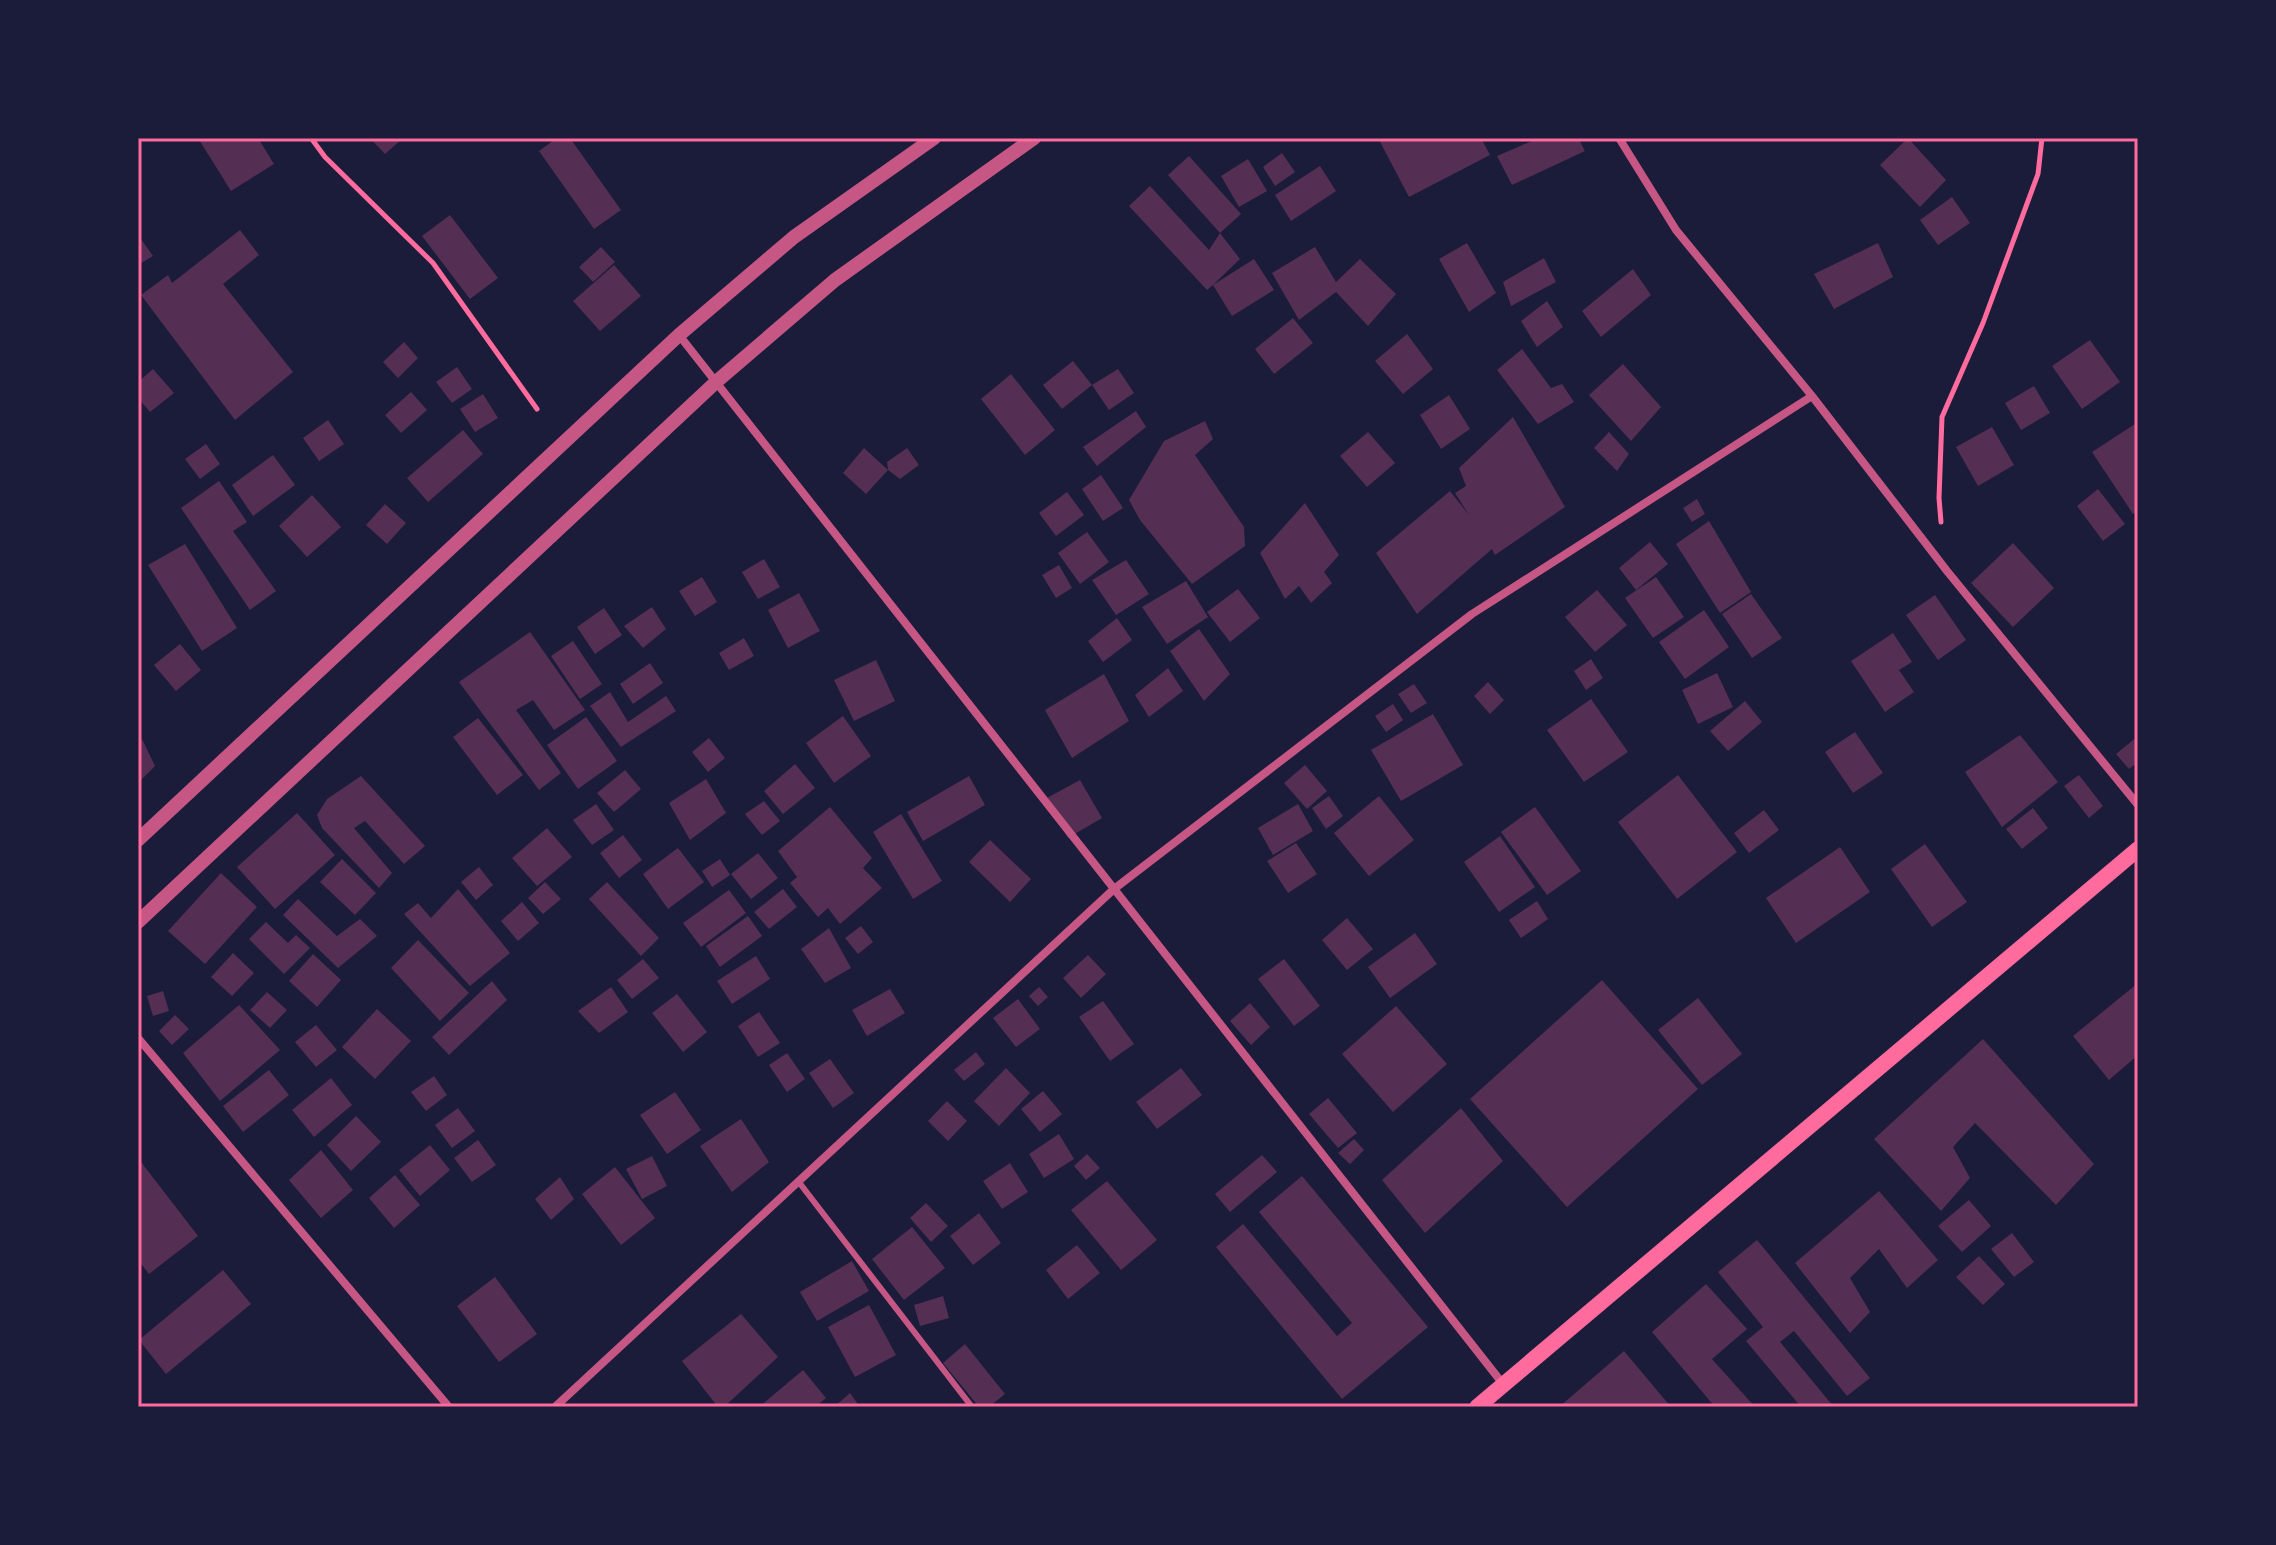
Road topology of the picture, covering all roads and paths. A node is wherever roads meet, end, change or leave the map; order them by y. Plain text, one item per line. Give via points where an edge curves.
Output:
1 (311, 138) edge
2 (934, 138) edge
3 (1034, 138) edge
4 (1619, 138) edge
5 (2042, 138) edge
6 (679, 335) junction
7 (716, 382) junction
8 (1812, 396) junction
9 (537, 409) dead end
10 (1947, 571) junction
11 (2138, 805) edge
12 (138, 840) edge
13 (2138, 849) edge
14 (1114, 889) junction
15 (138, 922) edge
16 (138, 1038) edge
17 (798, 1181) junction
18 (1503, 1384) junction
19 (449, 1407) edge
20 (555, 1407) edge
21 (972, 1407) edge
22 (1477, 1407) edge

1 - 9 path via 433,263
2 - 6 street via 794,237
3 - 7 street via 835,280
4 - 8 street via 1676,230
5 - 10 path via 2038,174 1942,417 1939,498
6 - 7 street
6 - 12 street
7 - 14 street
7 - 15 street
8 - 10 street
8 - 14 street via 1472,614
10 - 11 street
13 - 18 main road
14 - 17 street
14 - 18 street
16 - 19 street
17 - 20 street
17 - 21 lane
18 - 22 main road

